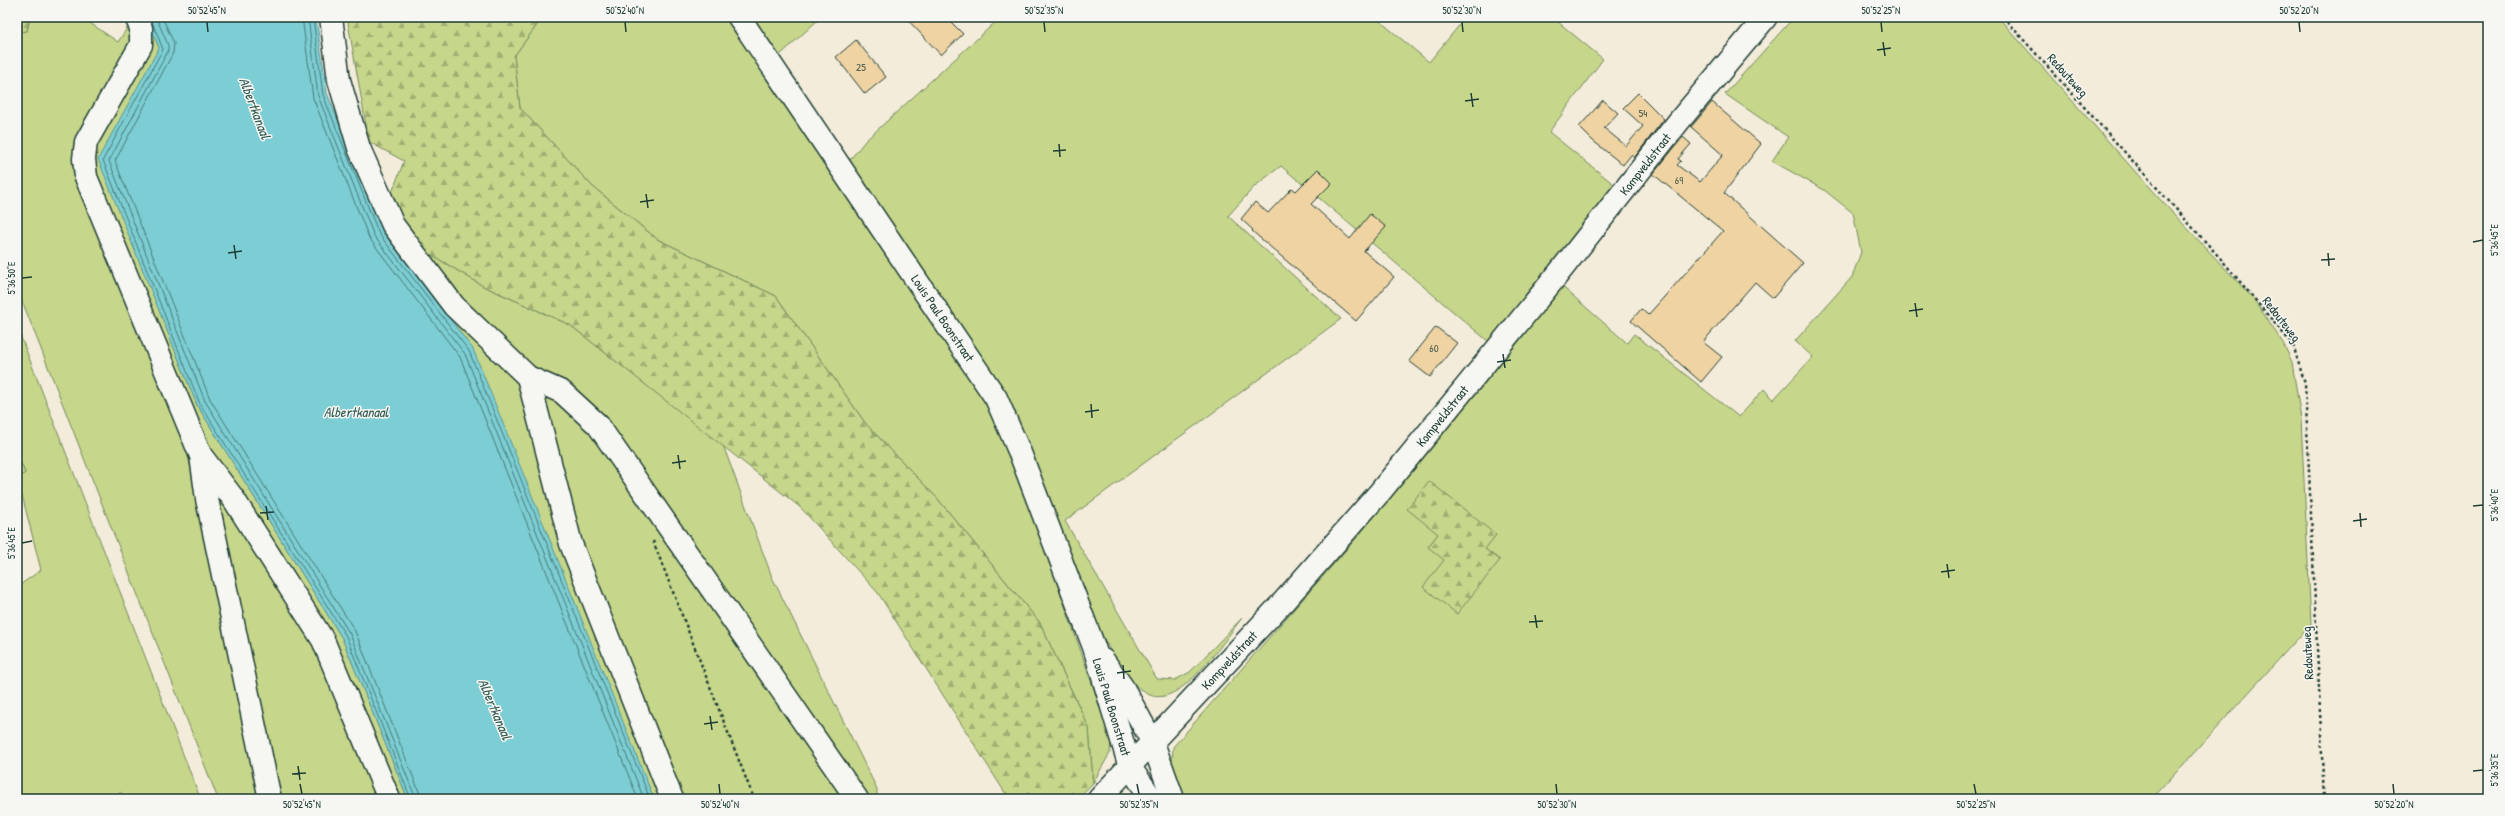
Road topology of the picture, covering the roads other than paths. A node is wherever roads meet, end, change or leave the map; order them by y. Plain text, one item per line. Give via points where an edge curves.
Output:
1 (136, 17) edge
2 (331, 17) edge
3 (739, 17) edge
4 (1766, 17) edge
5 (528, 377) junction
6 (201, 456) junction
7 (1094, 647) junction
8 (1153, 743) junction
9 (1130, 767) junction
10 (270, 799) edge
11 (389, 799) edge
12 (672, 799) edge
13 (858, 799) edge
14 (1100, 799) edge
15 (1152, 799) edge
16 (1173, 799) edge

1 - 6 street via 141,28 141,45 86,142 86,177
2 - 5 street via 339,80 359,148 393,225 454,306
3 - 7 street, Louis Paul Boonstraat via 996,398 1020,453
4 - 8 street, Kompveldstraat via 1380,492
5 - 12 street via 572,544
5 - 13 street via 562,392 598,425
6 - 10 street via 207,499
6 - 11 street via 233,498 323,640
7 - 8 street, Louis Paul Boonstraat via 1123,688
7 - 9 street, Louis Paul Boonstraat
8 - 9 street, Kompveldstraat
8 - 16 street, Louis Paul Boonstraat
9 - 14 street, Kompveldstraat
9 - 15 street, Louis Paul Boonstraat

